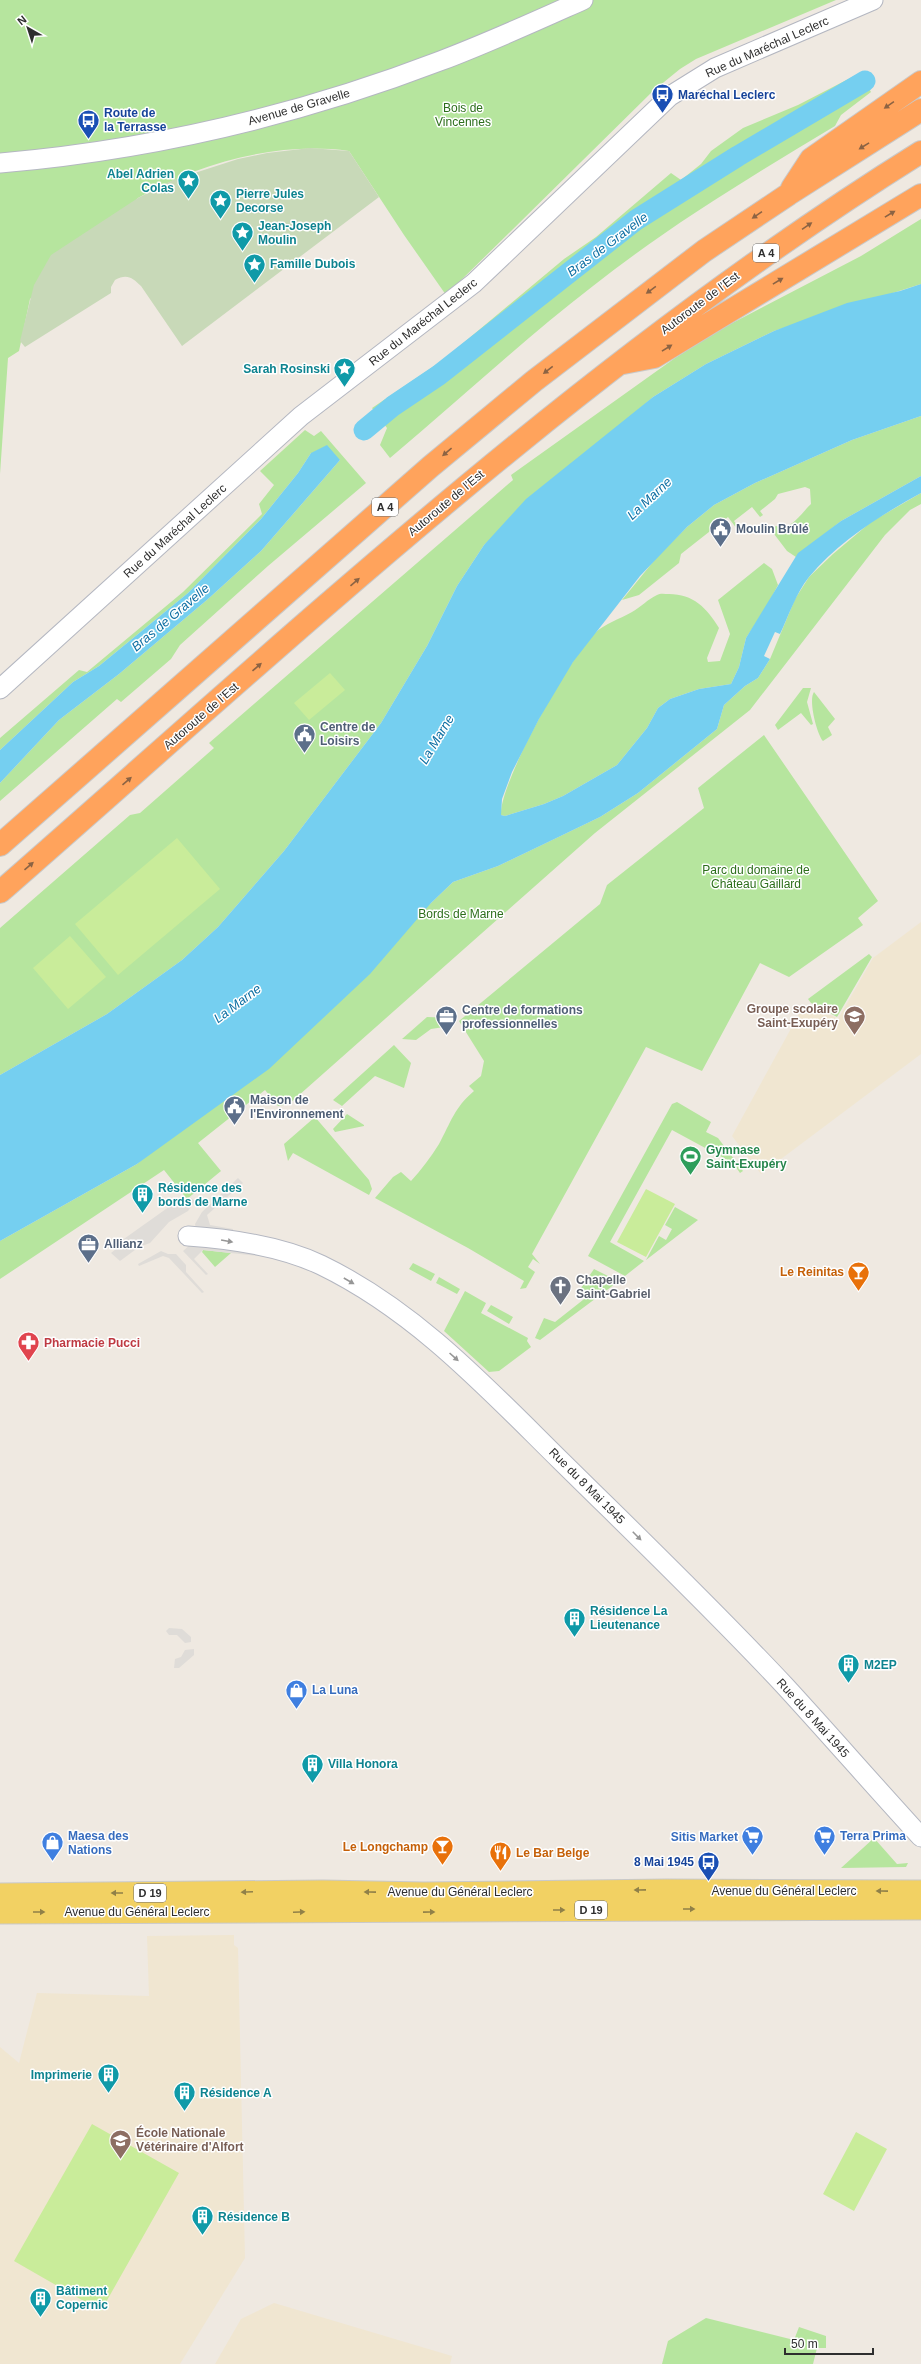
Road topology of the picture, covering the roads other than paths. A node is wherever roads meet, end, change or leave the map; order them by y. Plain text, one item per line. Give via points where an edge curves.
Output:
1 (584, 0) edge
2 (873, 0) edge
3 (921, 82) edge
4 (921, 110) edge
5 (921, 152) edge
6 (0, 163) edge
7 (789, 194) junction
8 (921, 195) edge
9 (618, 364) junction
10 (0, 689) edge
11 (0, 845) edge
12 (0, 892) edge
13 (188, 1236) dead end
14 (921, 1837) edge
15 (921, 1891) edge
16 (300, 1892) junction
17 (0, 1894) edge
18 (921, 1909) edge
19 (0, 1912) edge
20 (260, 1913) junction

1 - 6 street, Avenue de Gravelle via 440,61 363,89 280,114 134,146
2 - 10 street, Rue du Maréchal Leclerc via 715,68 670,96 474,283 301,416
3 -> 7 highway via 812,159
4 -> 7 highway, A 4
9 -> 5 highway, Autoroute de l’Est / A 4 via 767,252
7 -> 11 highway, A 4 via 704,251 534,380 430,467
9 -> 8 highway via 654,357
12 -> 9 highway, Autoroute de l’Est / A 4 via 398,543 493,463
13 -> 14 street, Rue du 8 Mai 1945 via 285,1251 320,1264 351,1281 430,1335 491,1391 691,1589 784,1685
15 -> 16 main road, Avenue du Général Leclerc / D 19
16 -> 17 main road, Avenue du Général Leclerc / D 19
16 - 20 main road
20 -> 18 main road, Avenue du Général Leclerc / D 19
19 -> 20 main road, Avenue du Général Leclerc / D 19

